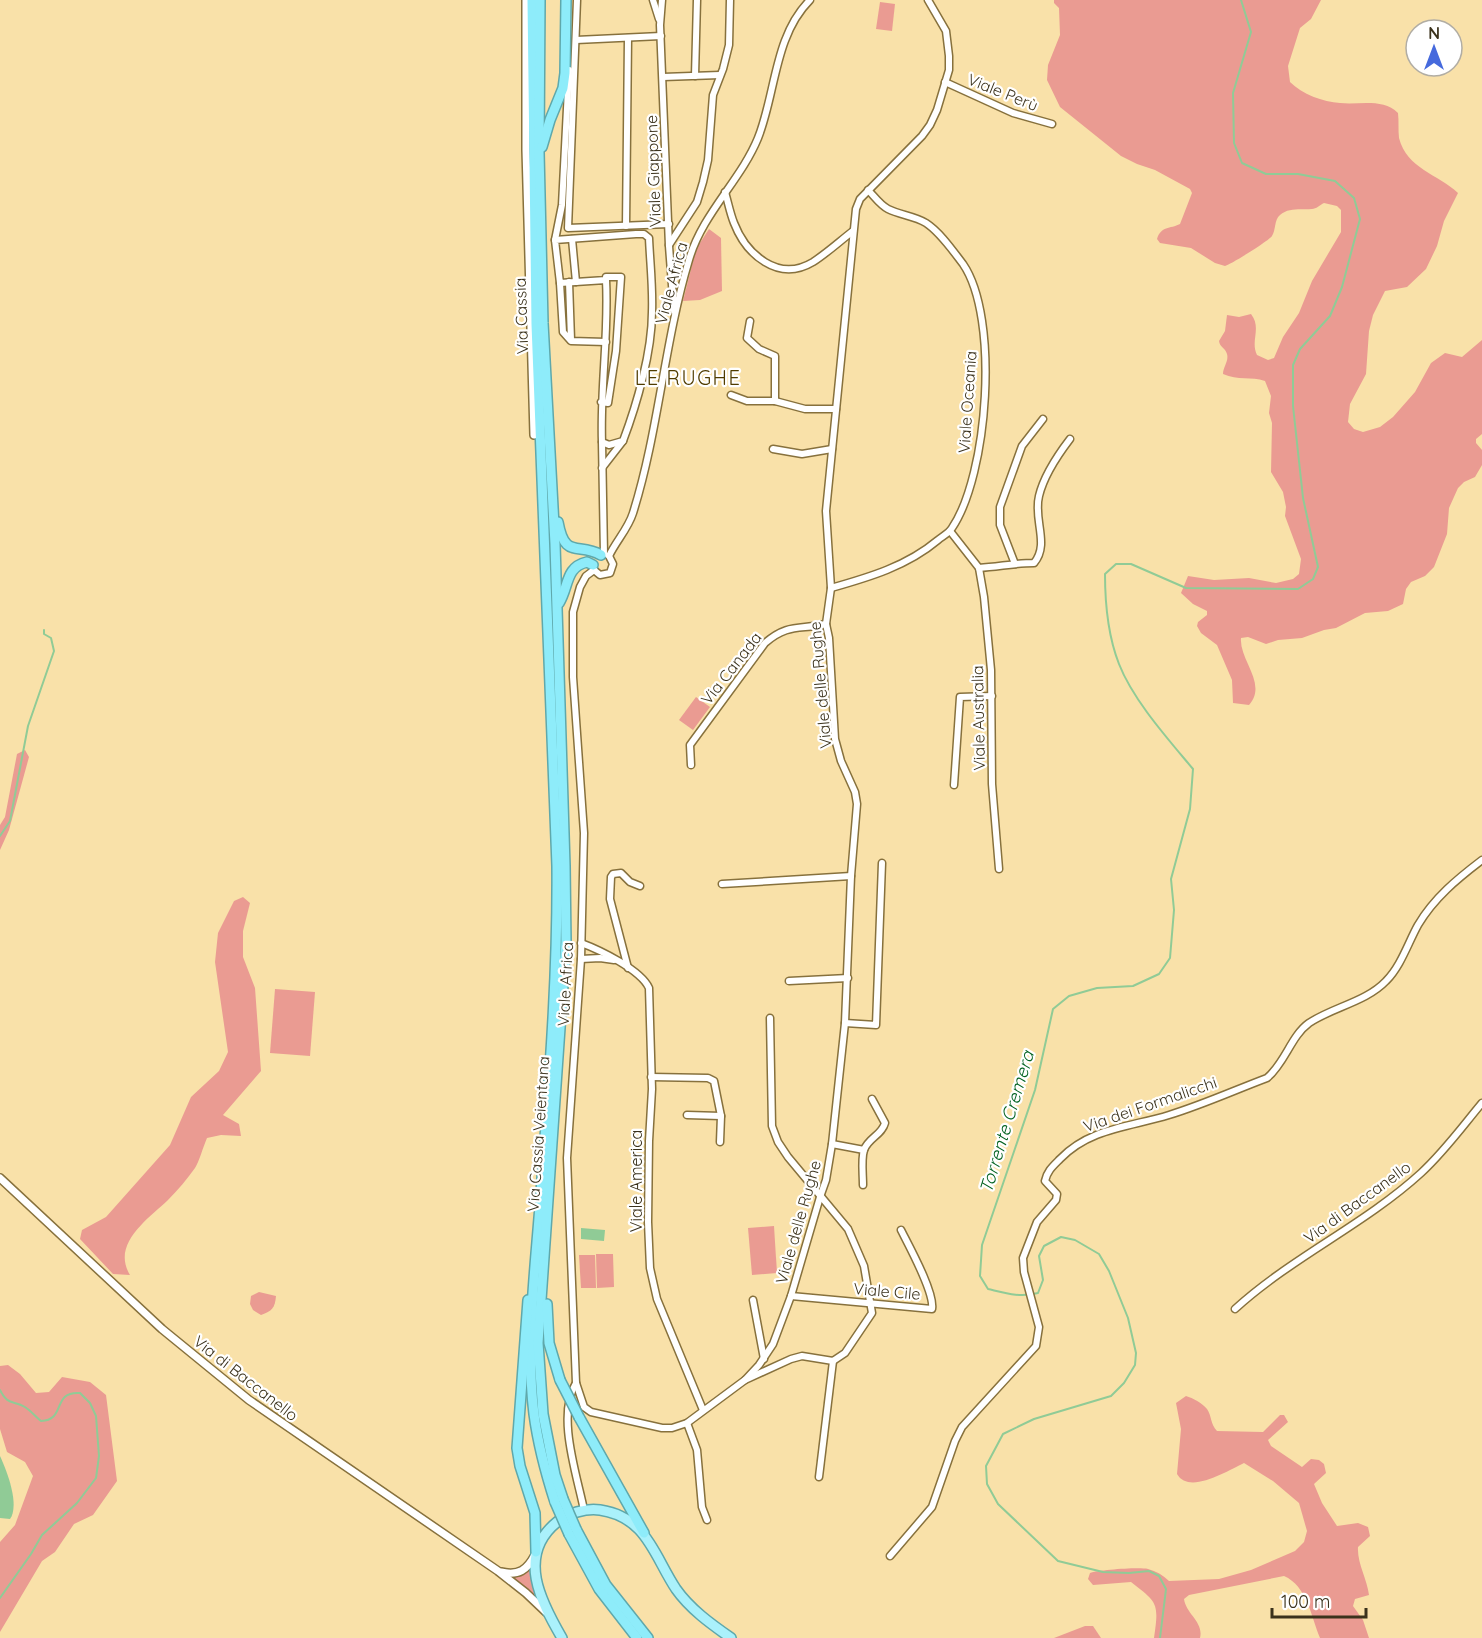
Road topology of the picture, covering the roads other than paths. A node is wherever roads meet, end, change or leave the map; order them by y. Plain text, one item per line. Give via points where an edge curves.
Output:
1 (524, 0) edge
2 (532, 0) edge
3 (540, 0) edge
4 (568, 0) edge
5 (577, 0) edge
6 (653, 0) edge
7 (662, 0) edge
8 (697, 0) edge
9 (730, 0) edge
10 (810, 0) edge
11 (928, 0) edge
12 (660, 26) junction
13 (661, 36) junction
14 (628, 38) junction
15 (576, 40) junction
16 (720, 75) junction
17 (695, 76) junction
18 (663, 77) junction
19 (945, 82) junction
20 (1052, 124) dead end
21 (539, 152) junction
22 (868, 190) junction
23 (725, 192) junction
24 (669, 224) junction
25 (626, 226) junction
26 (853, 231) junction
27 (572, 239) junction
28 (555, 240) junction
29 (669, 246) junction
30 (606, 280) junction
31 (573, 282) junction
32 (560, 283) junction
33 (675, 315) junction
34 (750, 321) dead end
35 (571, 340) junction
36 (606, 342) junction
37 (731, 395) dead end
38 (775, 401) junction
39 (601, 402) junction
40 (836, 409) junction
41 (1043, 419) dead end
42 (534, 435) joint
43 (1070, 439) dead end
44 (622, 441) junction
45 (602, 442) junction
46 (773, 449) dead end
47 (832, 449) junction
48 (602, 469) junction
49 (553, 505) junction
50 (950, 531) junction
51 (544, 543) junction
52 (604, 555) junction
53 (1015, 564) junction
54 (594, 567) junction
55 (979, 568) junction
56 (831, 588) junction
57 (557, 605) junction
58 (826, 624) junction
59 (548, 632) joint
60 (992, 696) junction
61 (691, 765) dead end
62 (954, 785) dead end
63 (1482, 860) edge
64 (882, 863) dead end
65 (999, 869) dead end
66 (851, 876) junction
67 (722, 884) dead end
68 (640, 886) dead end
69 (581, 943) junction
70 (581, 959) junction
71 (614, 960) junction
72 (628, 969) junction
73 (848, 978) junction
74 (789, 981) dead end
75 (770, 1018) dead end
76 (845, 1023) junction
77 (651, 1077) junction
78 (872, 1099) dead end
79 (1482, 1103) edge
80 (687, 1115) dead end
81 (721, 1116) junction
82 (720, 1142) dead end
83 (832, 1144) junction
84 (864, 1150) junction
85 (0, 1178) edge
86 (863, 1185) dead end
87 (820, 1197) junction
88 (901, 1230) dead end
89 (542, 1233) junction
90 (540, 1260) junction
91 (791, 1296) junction
92 (753, 1300) dead end
93 (871, 1303) junction
94 (1235, 1309) dead end
95 (764, 1360) junction
96 (833, 1361) junction
97 (745, 1380) junction
98 (576, 1383) junction
99 (703, 1410) junction
100 (687, 1423) junction
101 (819, 1477) dead end
102 (584, 1510) junction
103 (707, 1520) dead end
104 (572, 1532) junction
105 (644, 1533) junction
106 (536, 1552) junction
107 (890, 1556) dead end
108 (498, 1571) junction
109 (548, 1614) junction
110 (562, 1638) edge
111 (637, 1638) edge
112 (648, 1638) edge
113 (731, 1638) edge

1 - 42 street
2 - 51 highway, Via Cassia via 536,324
3 - 21 highway, Via Cassia
4 - 21 highway via 563,88
4 - 28 street via 567,128 562,205
5 - 15 street
6 - 12 street, Viale Giappone
7 - 12 street, Viale Giappone
8 - 17 street
9 - 16 street via 729,45
10 - 23 street, Viale Africa via 787,34 758,137
11 - 19 street, Viale delle Rughe via 946,31 949,70
12 - 13 street, Viale Giappone
13 - 14 street
13 - 18 street, Viale Giappone
14 - 15 street
14 - 25 street
15 - 25 street via 568,228
16 - 17 street
16 - 29 street via 712,95 708,160 700,192
17 - 18 street
18 - 24 street, Viale Giappone
19 - 20 street, Viale Perù via 1005,110
19 - 22 street, Viale delle Rughe via 930,125
21 - 49 highway, Via Cassia
22 - 26 street, Viale delle Rughe via 856,209
22 - 50 street, Viale Oceania via 886,208 927,224 941,237 964,265 984,322 986,349 979,452 964,504
23 - 26 street via 734,224 749,251 781,269 812,263
23 - 33 street, Viale Africa via 696,240
24 - 25 street
24 - 29 street, Viale Giappone
26 - 40 street, Viale delle Rughe
27 - 28 street
27 - 31 street
27 - 44 street, Viale Africa via 636,234 649,238 652,313 645,364
28 - 32 street
29 - 33 street, Viale Giappone
30 - 31 street
30 - 36 street
30 - 39 street via 621,277 615,361 608,403
31 - 32 street
31 - 35 street
32 - 35 street via 563,332
33 - 52 street, Viale Africa via 633,515
34 - 38 street via 747,338 775,356
35 - 36 street
36 - 39 street
37 - 38 street via 747,401
38 - 40 street via 805,409
39 - 45 street
40 - 47 street, Viale delle Rughe
41 - 53 street via 1022,446 1000,507 1000,525
42 - 51 highway via 538,527
43 - 53 street via 1047,475 1039,497 1041,555 1034,563
44 - 45 street via 609,445
44 - 48 street
45 - 48 street
46 - 47 street via 802,454
47 - 56 street, Viale delle Rughe via 825,526
48 - 52 street
49 - 52 highway via 564,541 577,550
49 - 57 highway, Via Cassia
50 - 55 street, Viale Australia
50 - 56 street, Viale Oceania via 894,568
51 - 59 highway, Via Cassia
52 - 54 street, Viale Africa via 596,558
52 - 54 street, Viale Africa via 613,564 610,573 600,575
53 - 55 street
54 - 57 highway via 587,561 569,573
54 - 69 street, Viale Africa via 580,587 573,612 573,677 584,832
55 - 60 street, Viale Australia
56 - 58 street, Viale delle Rughe
57 - 89 highway, Via Cassia Veientana via 566,942
58 - 61 street, Via Canada via 789,629 765,642 690,745
58 - 66 street, Viale delle Rughe via 835,739 856,798
59 - 89 highway, Via Cassia Veientana via 558,940
60 - 62 street via 960,697
60 - 65 street, Viale Australia via 992,784
63 - 107 street, Via dei Formalicchi via 1435,900 1386,982 1308,1024 1268,1078 1170,1115 1087,1137 1046,1173 1045,1181 1057,1194 1056,1200 1037,1222 1023,1258 1036,1315 1036,1346 962,1427 932,1507
64 - 76 street via 876,1025
66 - 67 street
66 - 73 street, Viale delle Rughe
68 - 72 street via 621,873 610,877 610,899
69 - 70 street, Viale Africa
69 - 71 street, Viale America
70 - 71 street
70 - 98 street, Viale Africa via 567,1158
71 - 72 street, Viale America
72 - 77 street, Viale America via 650,988
73 - 74 street
73 - 76 street, Viale delle Rughe
75 - 87 street via 772,1126 788,1157
76 - 83 street, Viale delle Rughe
77 - 81 street via 712,1080
77 - 99 street, Viale America via 648,1222 652,1280
78 - 84 street via 885,1123
79 - 94 street, Via di Baccanello via 1420,1173 1372,1211 1262,1285
80 - 81 street
81 - 82 street
83 - 84 street
83 - 87 street, Viale delle Rughe
84 - 86 street
85 - 108 street, Via di Baccanello via 162,1329 249,1400
87 - 91 street, Viale delle Rughe
87 - 93 street via 848,1229 864,1266
88 - 93 street, Viale Cile via 926,1283 932,1309
89 - 90 highway, Via Cassia Veientana
90 - 104 highway, Via Cassia Veientana, bridge via 538,1343 543,1414 559,1501
90 - 105 highway, bridge via 549,1343 560,1380
90 - 106 highway via 529,1286 517,1429 520,1466 535,1513
91 - 93 street, Viale Cile
91 - 95 street, Viale delle Rughe
92 - 95 street
93 - 96 street via 872,1313 864,1327 845,1353
95 - 97 street, Viale delle Rughe
96 - 97 street via 802,1356
96 - 101 street
97 - 99 street
98 - 100 street via 584,1407 591,1412 662,1428
98 - 102 street, Viale Africa via 571,1390 567,1425
99 - 100 street
100 - 103 street via 697,1450 702,1507
102 - 105 main road via 614,1514
102 - 106 main road via 554,1525
104 - 111 highway, Via Cassia Veientana via 599,1589
104 - 112 highway, Via Cassia Veientana via 606,1585
105 - 113 main road via 676,1589 696,1612
106 - 108 street via 521,1572
106 - 109 main road via 536,1580
108 - 109 street, Via di Baccanello
109 - 110 main road

